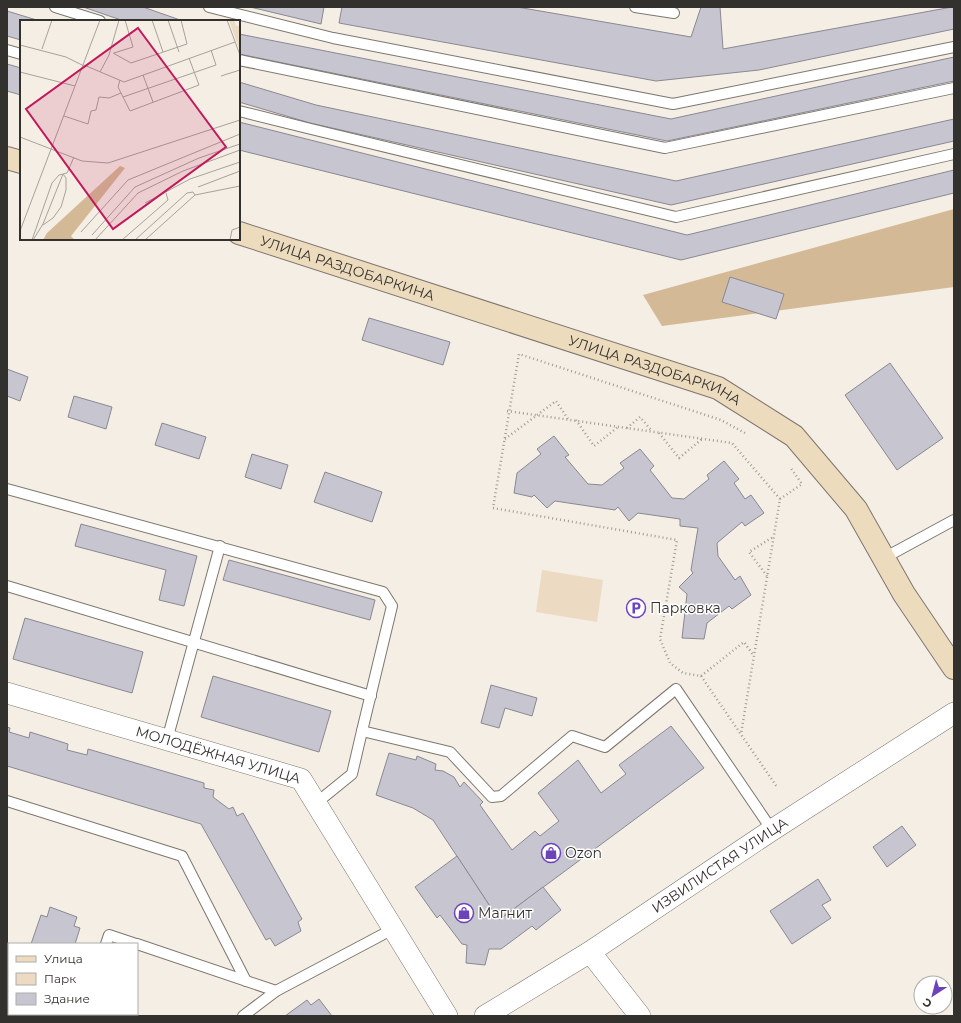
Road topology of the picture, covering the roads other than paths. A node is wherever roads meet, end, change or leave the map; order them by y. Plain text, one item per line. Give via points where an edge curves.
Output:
1 (55, 7) edge
2 (209, 7) edge
3 (635, 7) edge
4 (674, 13) dead end
5 (97, 20) edge
6 (954, 47) edge
7 (7, 50) edge
8 (20, 54) edge
9 (240, 60) edge
10 (954, 88) edge
11 (240, 111) edge
12 (954, 154) edge
13 (7, 158) edge
14 (20, 162) edge
15 (240, 233) edge
16 (7, 489) edge
17 (954, 520) edge
18 (220, 546) junction
19 (884, 558) junction
20 (7, 586) edge
21 (193, 643) junction
22 (954, 668) edge
23 (7, 693) edge
24 (371, 696) junction
25 (954, 713) edge
26 (362, 731) junction
27 (167, 740) junction
28 (7, 801) edge
29 (314, 804) junction
30 (772, 830) junction
31 (393, 929) junction
32 (106, 943) edge
33 (134, 943) edge
34 (138, 944) edge
35 (590, 952) junction
36 (246, 981) junction
37 (276, 991) junction
38 (446, 1013) edge
39 (243, 1016) edge
40 (485, 1016) edge
41 (640, 1016) edge

1 - 5 lane
2 - 6 lane via 333,38 673,104
3 - 4 lane
7 - 8 lane
9 - 10 lane via 665,148
11 - 12 lane via 676,217
13 - 14 street
15 - 19 street, УЛИЦА РАЗДОБАРКИНА via 718,388 794,436 856,508
16 - 18 lane
17 - 19 lane
18 - 21 lane
18 - 24 lane via 383,592 392,606
19 - 22 street, УЛИЦА РАЗДОБАРКИНА via 904,594
20 - 21 lane
21 - 24 lane
21 - 27 lane
23 - 27 street, МОЛОДЁЖНАЯ УЛИЦА
24 - 26 lane
25 - 30 street, ИЗВИЛИСТАЯ УЛИЦА
26 - 29 lane via 352,774
26 - 30 lane via 450,752 492,797 501,796 572,736 605,747 676,689
27 - 29 street, МОЛОДЁЖНАЯ УЛИЦА via 301,779
28 - 36 lane via 182,856
29 - 31 street, МОЛОДЁЖНАЯ УЛИЦА
30 - 35 street, ИЗВИЛИСТАЯ УЛИЦА
31 - 37 lane
31 - 38 street, МОЛОДЁЖНАЯ УЛИЦА
32 - 33 lane via 109,935
34 - 36 lane
35 - 40 street, ИЗВИЛИСТАЯ УЛИЦА
35 - 41 street
36 - 37 lane
37 - 39 lane

